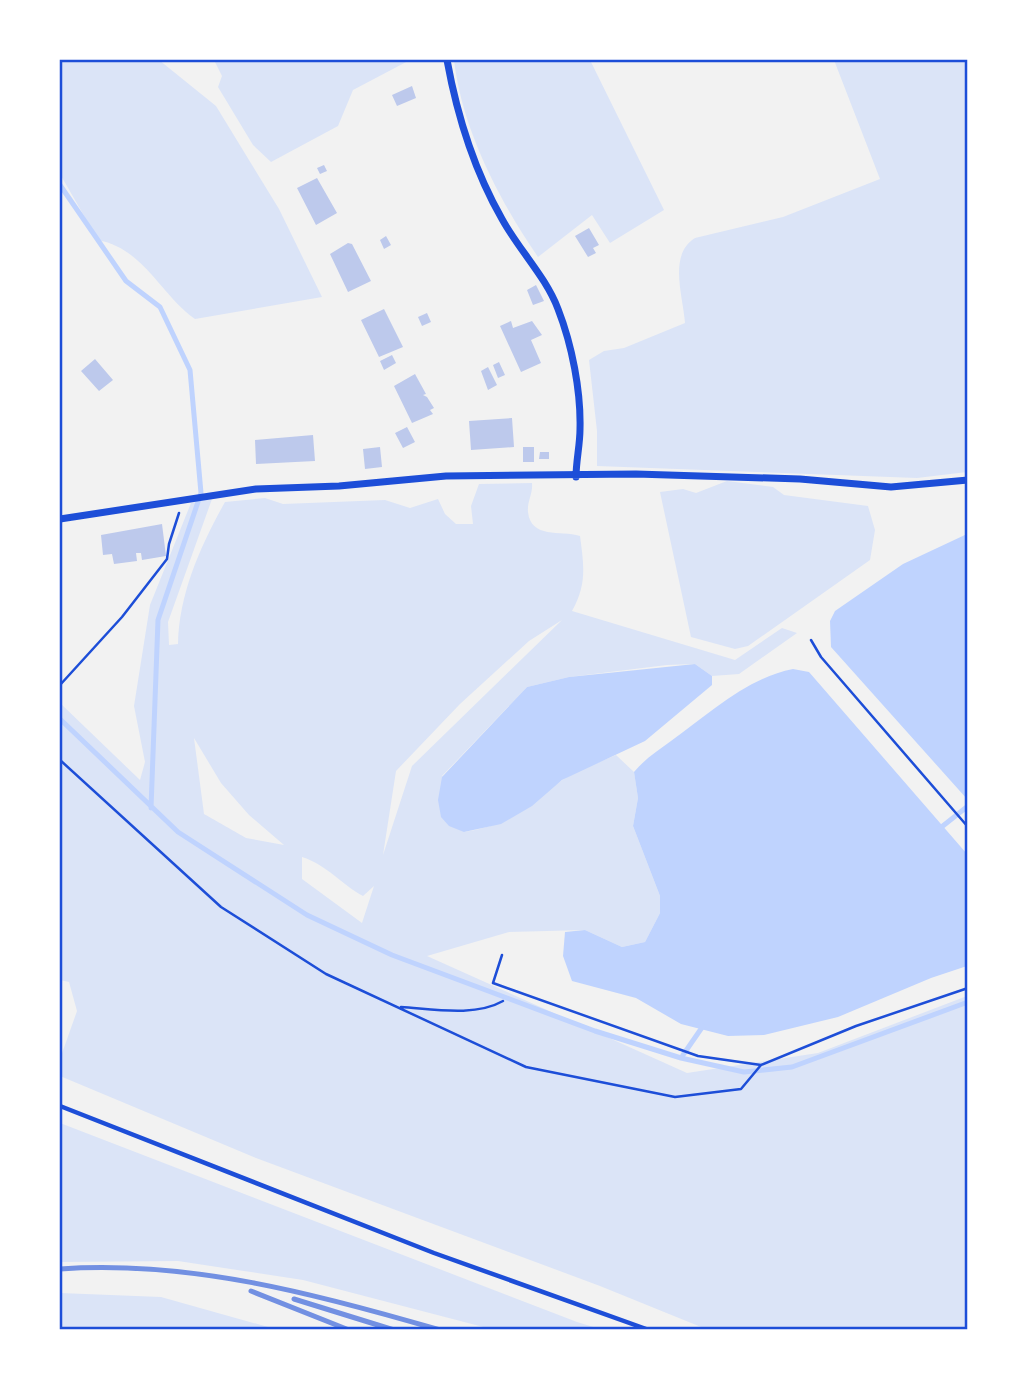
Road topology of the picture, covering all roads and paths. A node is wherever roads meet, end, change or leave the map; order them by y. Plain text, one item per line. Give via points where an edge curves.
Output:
1 (447, 60) edge
2 (576, 477) junction
3 (968, 480) edge
4 (185, 498) junction
5 (60, 519) edge
6 (811, 640) dead end
7 (60, 685) edge
8 (60, 760) edge
9 (968, 827) edge
10 (502, 955) dead end
11 (968, 988) edge
12 (503, 1001) dead end
13 (398, 1007) junction
14 (761, 1065) junction
15 (60, 1106) edge
16 (649, 1329) edge

1 - 2 street via 464,134 481,175 502,219 559,310 573,360 580,428
2 - 3 street via 649,474 891,486
2 - 4 street via 446,476
4 - 5 street
4 - 7 path via 167,559
6 - 9 path
8 - 13 path via 221,908 326,974
10 - 14 path via 493,983 698,1056
11 - 14 path
12 - 13 path via 492,1007 447,1010
13 - 14 path via 526,1067 675,1097 741,1089
15 - 16 lane via 434,1254

